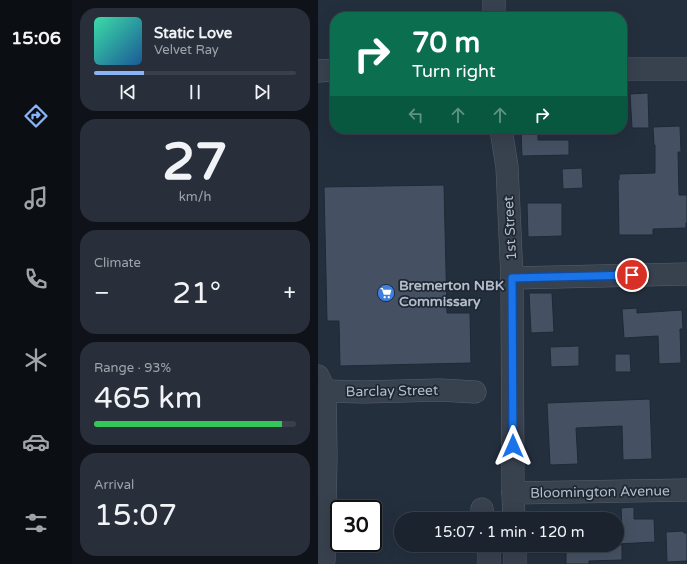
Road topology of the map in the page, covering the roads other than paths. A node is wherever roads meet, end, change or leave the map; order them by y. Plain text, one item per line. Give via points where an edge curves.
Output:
1 (494, 0) edge
2 (494, 12) edge
3 (627, 68) edge
4 (687, 69) edge
5 (330, 70) edge
6 (318, 71) edge
7 (503, 134) edge
8 (687, 274) edge
9 (512, 278) junction
10 (321, 384) edge
11 (476, 392) dead end
12 (687, 490) edge
13 (513, 494) junction
14 (514, 512) edge
15 (489, 552) edge
16 (515, 552) edge
17 (324, 560) dead end
18 (489, 564) edge
19 (515, 564) edge

1 - 2 street
3 - 4 street
5 - 6 street
7 - 9 street, 1st Street via 507,167
8 - 9 street
9 - 13 street, 1st Street
10 - 11 street, Barclay Street via 364,392
10 - 17 street via 326,455
12 - 13 street, Bloomington Avenue
13 - 14 street, 1st Street
15 - 18 street
16 - 19 street

